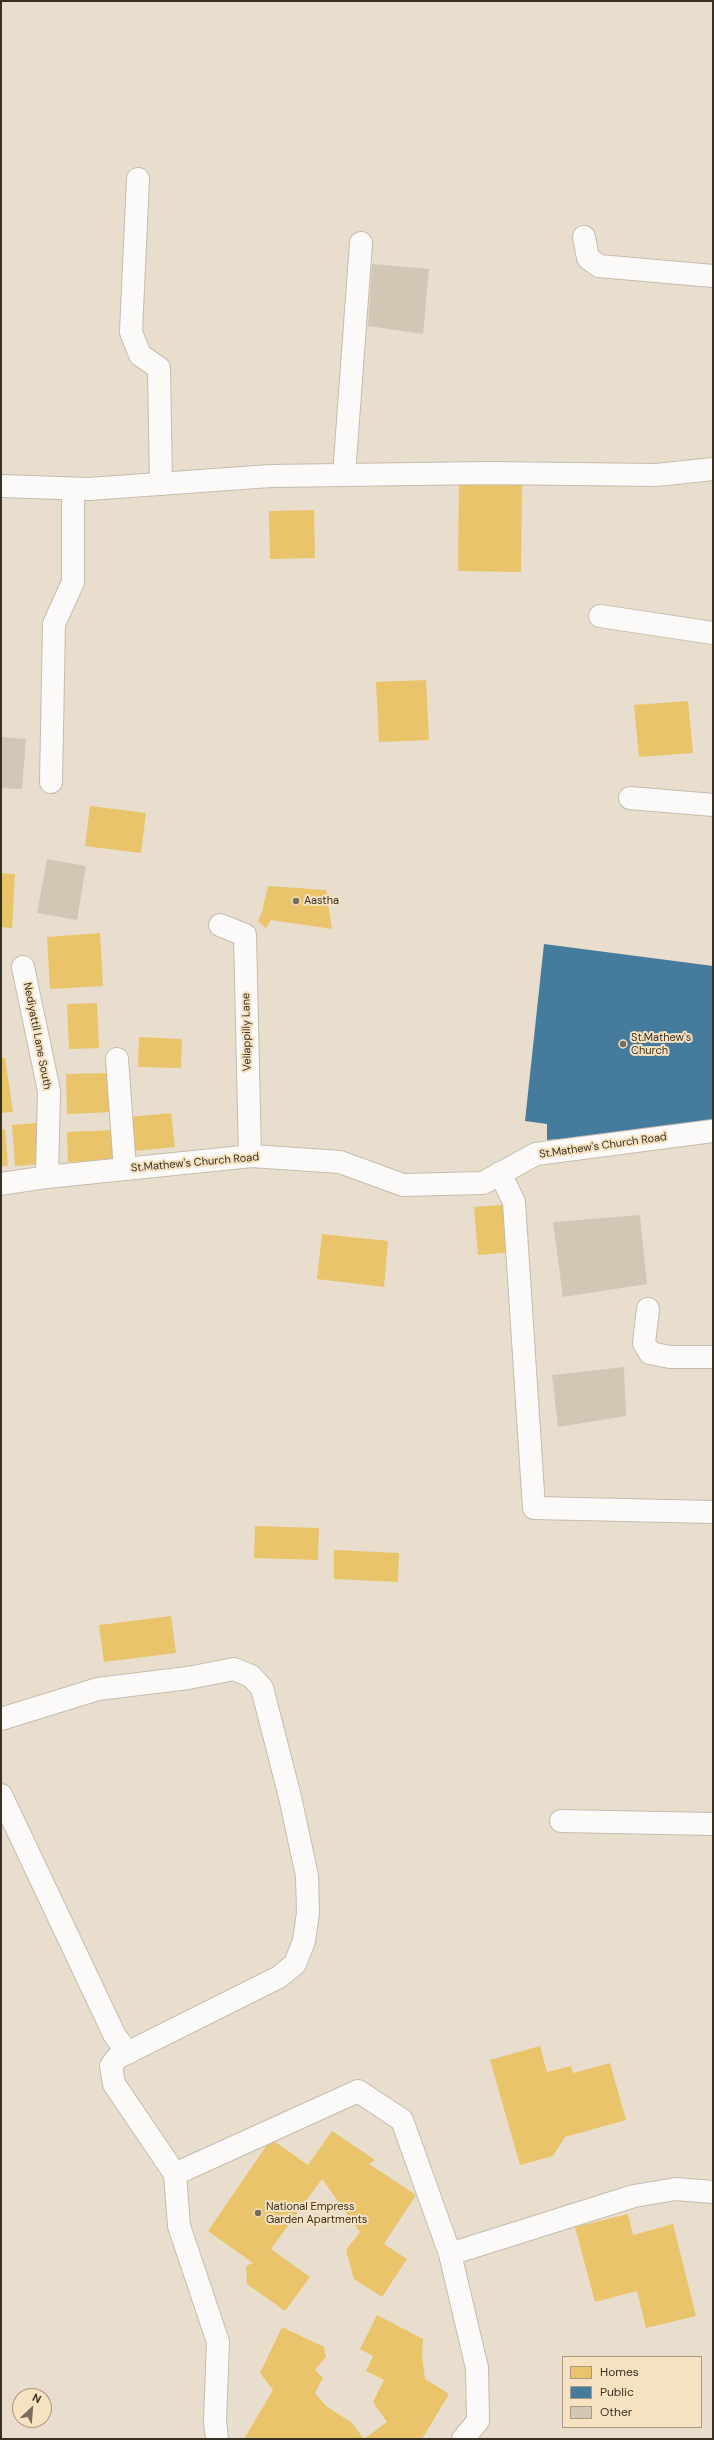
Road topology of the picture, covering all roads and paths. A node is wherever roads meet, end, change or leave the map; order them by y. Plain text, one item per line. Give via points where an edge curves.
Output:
1 (138, 179) dead end
2 (584, 237) dead end
3 (361, 243) dead end
4 (713, 276) edge
5 (713, 469) edge
6 (344, 475) junction
7 (161, 484) junction
8 (1, 486) edge
9 (73, 489) junction
10 (600, 616) dead end
11 (713, 633) edge
12 (51, 782) dead end
13 (630, 798) dead end
14 (713, 805) edge
15 (220, 925) dead end
16 (23, 968) dead end
17 (118, 1059) dead end
18 (713, 1132) edge
19 (250, 1156) junction
20 (125, 1169) junction
21 (500, 1173) junction
22 (47, 1177) junction
23 (1, 1184) edge
24 (648, 1309) dead end
25 (713, 1357) edge
26 (713, 1512) edge
27 (1, 1719) edge
28 (1, 1795) edge
29 (561, 1820) dead end
30 (713, 1824) edge
31 (128, 2053) junction
32 (175, 2174) junction
33 (713, 2192) edge
34 (450, 2254) junction
35 (217, 2439) edge
36 (463, 2439) edge

1 - 7 street via 131,332 140,356 159,368
2 - 4 street via 588,258 599,266
3 - 6 street
5 - 6 street via 656,475
6 - 7 street via 270,476
7 - 9 street
8 - 9 street
9 - 12 street via 74,582 54,624
10 - 11 street
13 - 14 street
15 - 19 street, Vellappilly Lane via 245,935
16 - 22 street, Nediyattil Lane South via 49,1091
17 - 20 street
18 - 21 street, St.Mathew's Church Road via 536,1154
19 - 20 street, St.Mathew's Church Road
19 - 21 street, St.Mathew's Church Road via 340,1162 403,1185 483,1183
20 - 22 street, St.Mathew's Church Road
21 - 26 street via 514,1202 534,1508
22 - 23 street, St.Mathew's Church Road
24 - 25 street via 644,1343 650,1353 670,1357
27 - 31 street via 98,1689 188,1678 234,1669 251,1676 262,1688 307,1876 308,1913 304,1941 295,1964 279,1976
28 - 31 street via 115,2036
29 - 30 street
31 - 32 street via 117,2058 111,2066 114,2084
32 - 34 street via 358,2091 402,2120
32 - 35 street via 179,2226 218,2342 215,2421
33 - 34 street via 676,2189 634,2196
34 - 36 street via 477,2368 478,2420

